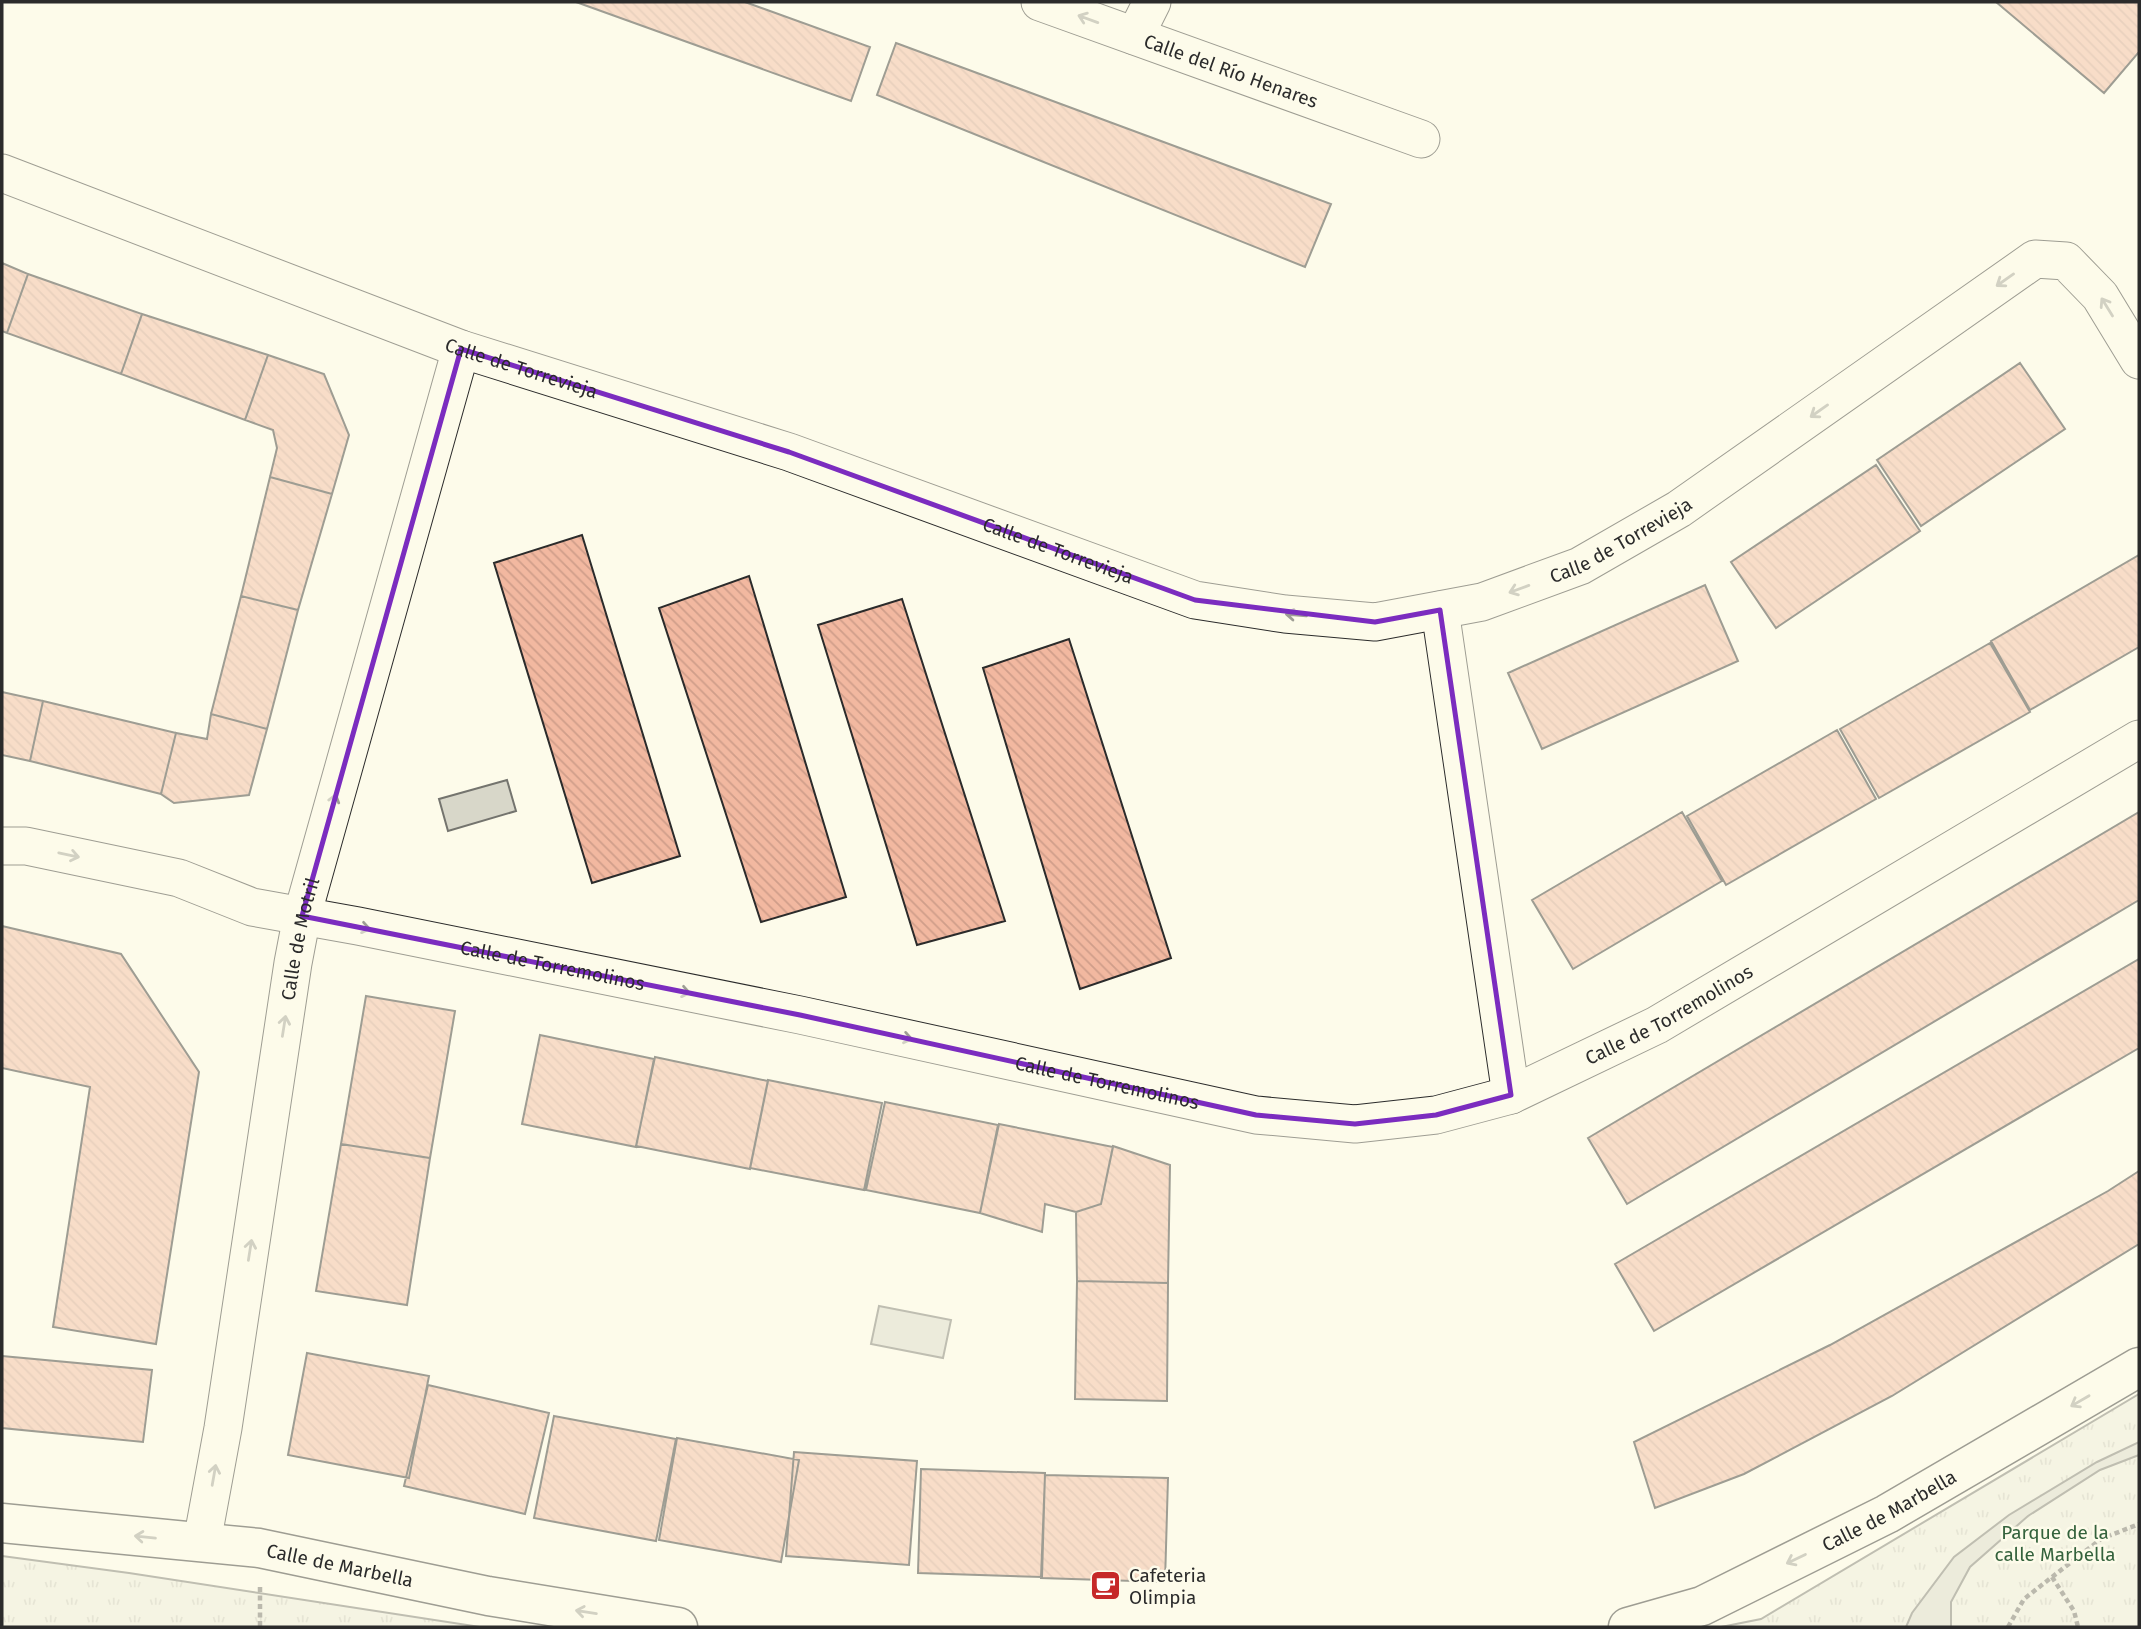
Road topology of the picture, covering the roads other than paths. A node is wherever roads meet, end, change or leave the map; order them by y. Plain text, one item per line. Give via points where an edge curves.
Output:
1 (1040, 2) edge
2 (1152, 2) edge
3 (1135, 36) junction
4 (1420, 139) dead end
5 (2, 173) edge
6 (461, 349) junction
7 (2139, 360) edge
8 (1440, 610) junction
9 (2139, 739) edge
10 (2, 846) edge
11 (302, 916) junction
12 (1511, 1095) junction
13 (2139, 1367) edge
14 (2, 1522) edge
15 (202, 1542) junction
16 (678, 1627) edge
17 (1628, 1627) edge

3 -> 1 street, Calle del Río Henares
2 - 3 street
3 - 4 street, Calle del Río Henares
5 - 6 street, Calle de Torrevieja
8 -> 6 street, Calle de Torrevieja via 1375,622 1195,600 789,452
11 -> 6 street, Calle de Motril
7 -> 8 street, Calle de Torrevieja via 2100,296 2066,261 2035,259 1679,509 1580,566 1482,602
8 - 12 street
9 - 12 street, Calle de Torremolinos via 1657,1025
10 -> 11 street, Calle de Torremolinos via 26,846 179,878 251,907
11 -> 12 street, Calle de Torremolinos via 800,1015 1256,1115 1355,1124 1436,1115
15 -> 11 street, Calle de Motril
13 -> 17 street, Calle de Marbella via 1887,1514 1702,1606
15 -> 14 street, Calle de Marbella
16 -> 15 street, Calle de Marbella via 488,1596 259,1548

